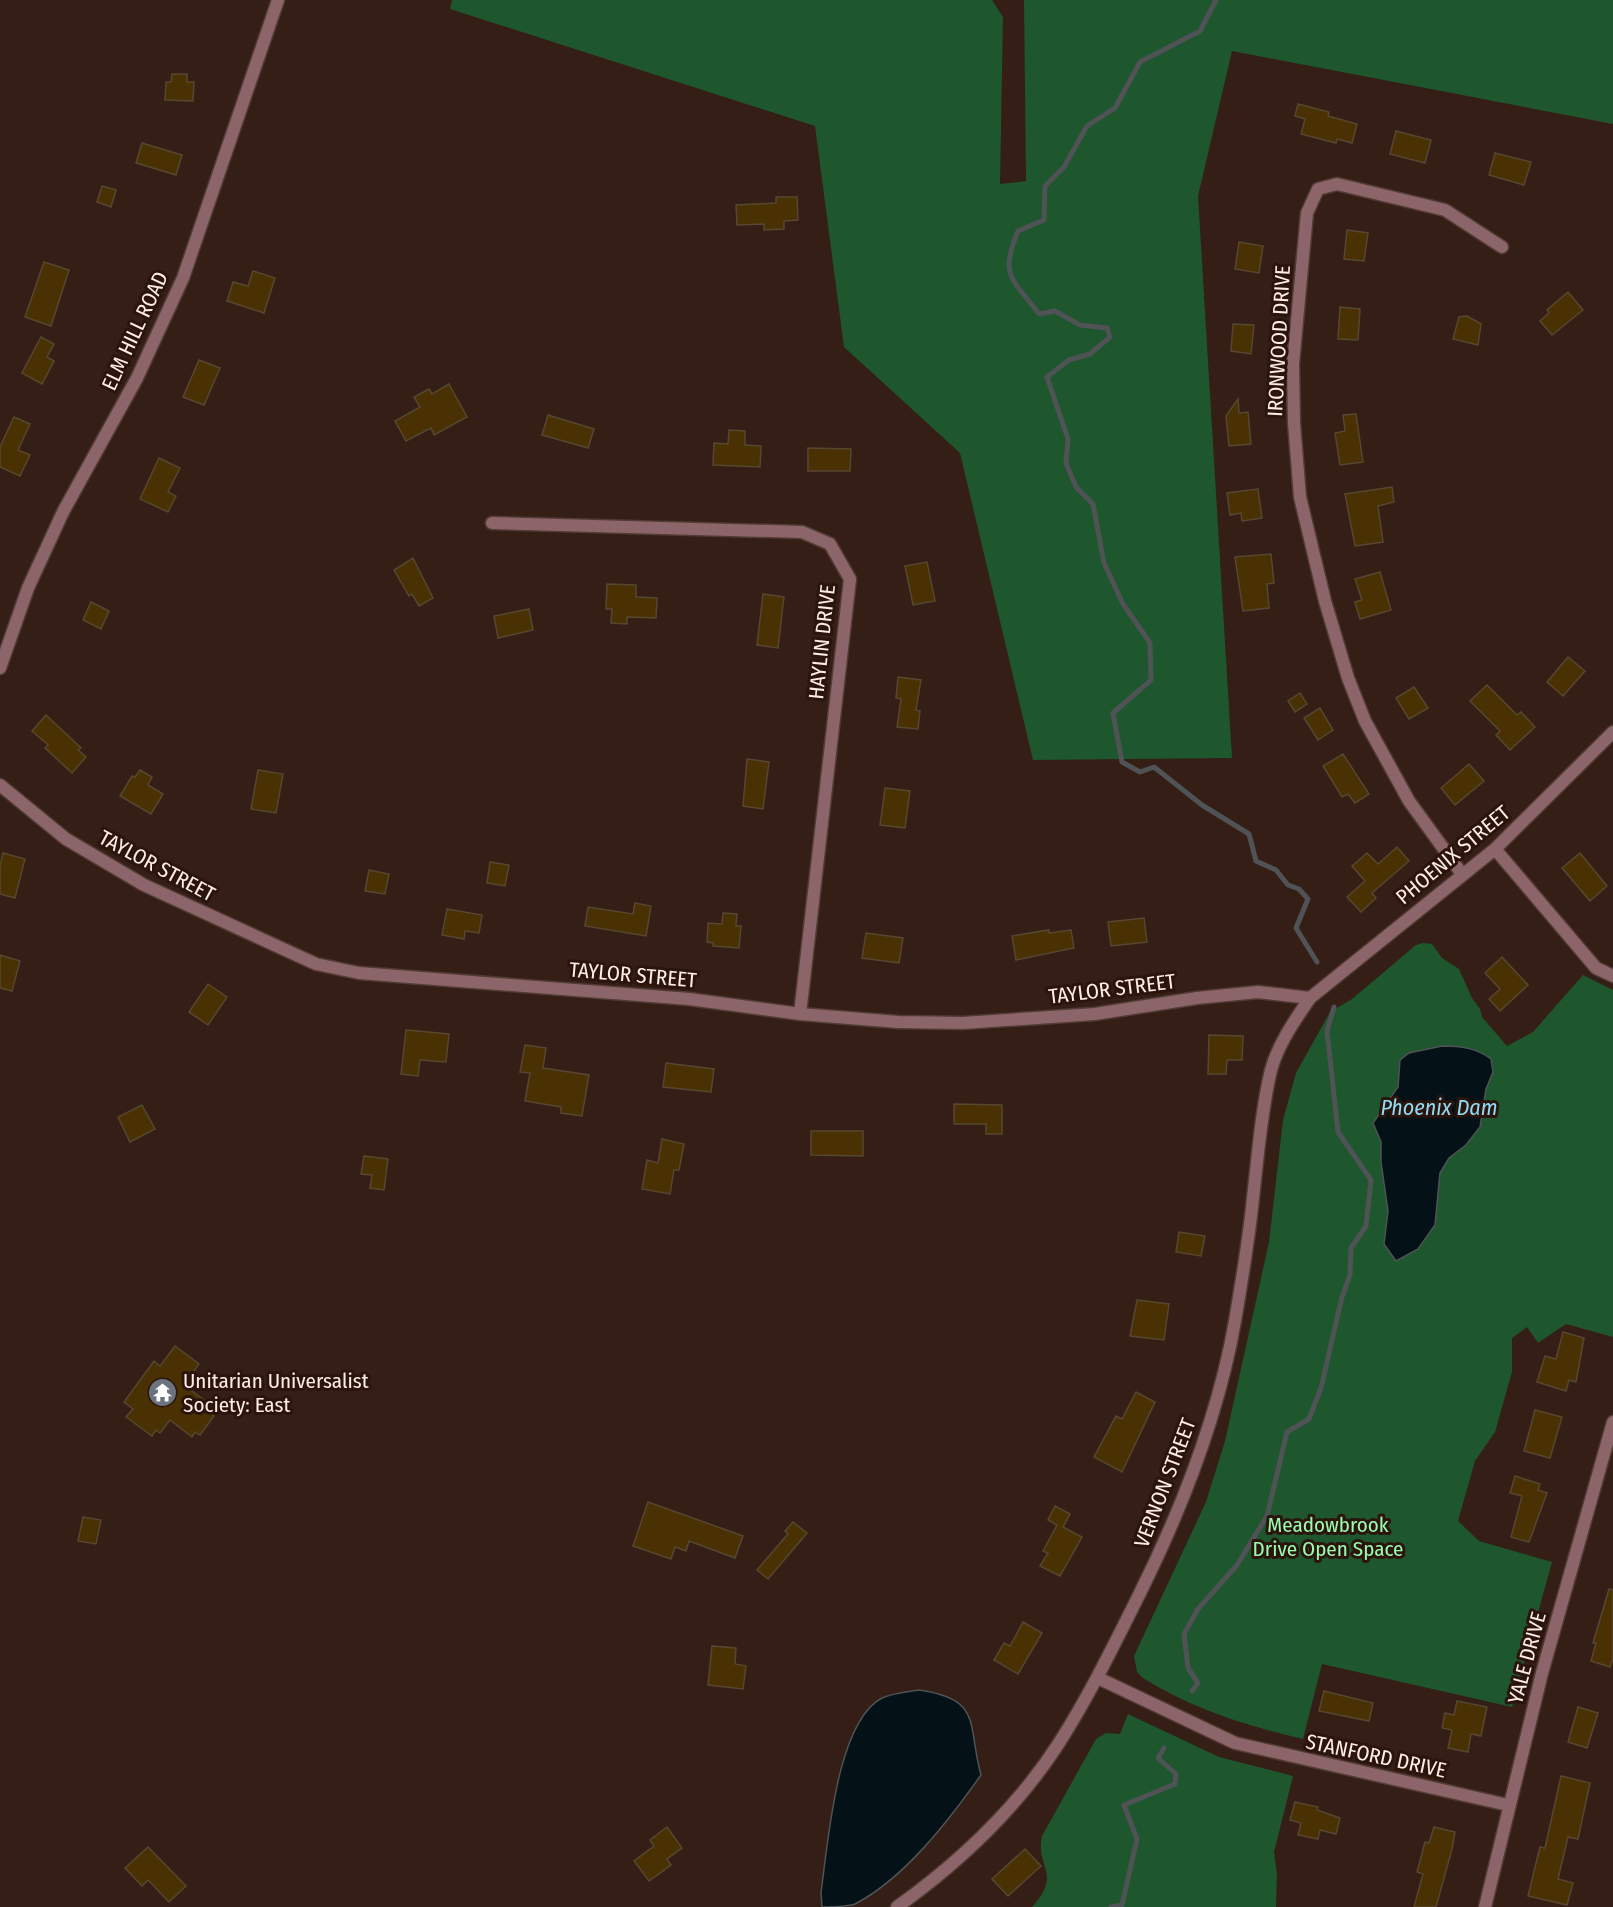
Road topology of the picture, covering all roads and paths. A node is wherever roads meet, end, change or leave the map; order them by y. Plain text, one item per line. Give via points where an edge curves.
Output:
1 (278, 0) edge
2 (1502, 247) dead end
3 (492, 523) dead end
4 (0, 668) edge
5 (1613, 732) edge
6 (0, 785) edge
7 (1495, 849) junction
8 (1462, 874) junction
9 (1613, 976) edge
10 (1310, 998) junction
11 (800, 1014) junction
12 (1613, 1422) edge
13 (1098, 1678) junction
14 (1508, 1805) junction
15 (897, 1907) edge
16 (1485, 1907) edge

1 - 4 street, ELM HILL ROAD via 183,278 137,378 63,512 28,588
2 - 8 street, IRONWOOD DRIVE via 1445,210 1337,184 1318,189 1307,213 1293,364 1300,497 1348,678 1365,721 1409,801
3 - 11 street, HAYLIN DRIVE via 802,532 830,544 850,579
5 - 7 street, PHOENIX STREET
6 - 11 street, TAYLOR STREET via 66,839 144,885 316,964 359,973 689,999
7 - 8 street, PHOENIX STREET
7 - 9 street via 1596,968
8 - 10 street, PHOENIX STREET
10 - 11 street, TAYLOR STREET via 1258,992 1095,1014 963,1023
10 - 13 street, VERNON STREET via 1272,1069 1235,1324 1199,1460 1176,1517
12 - 14 street, YALE DRIVE
13 - 14 street, STANFORD DRIVE via 1235,1743
13 - 15 street, VERNON STREET via 1059,1744 1022,1792 974,1846
14 - 16 street, YALE DRIVE

